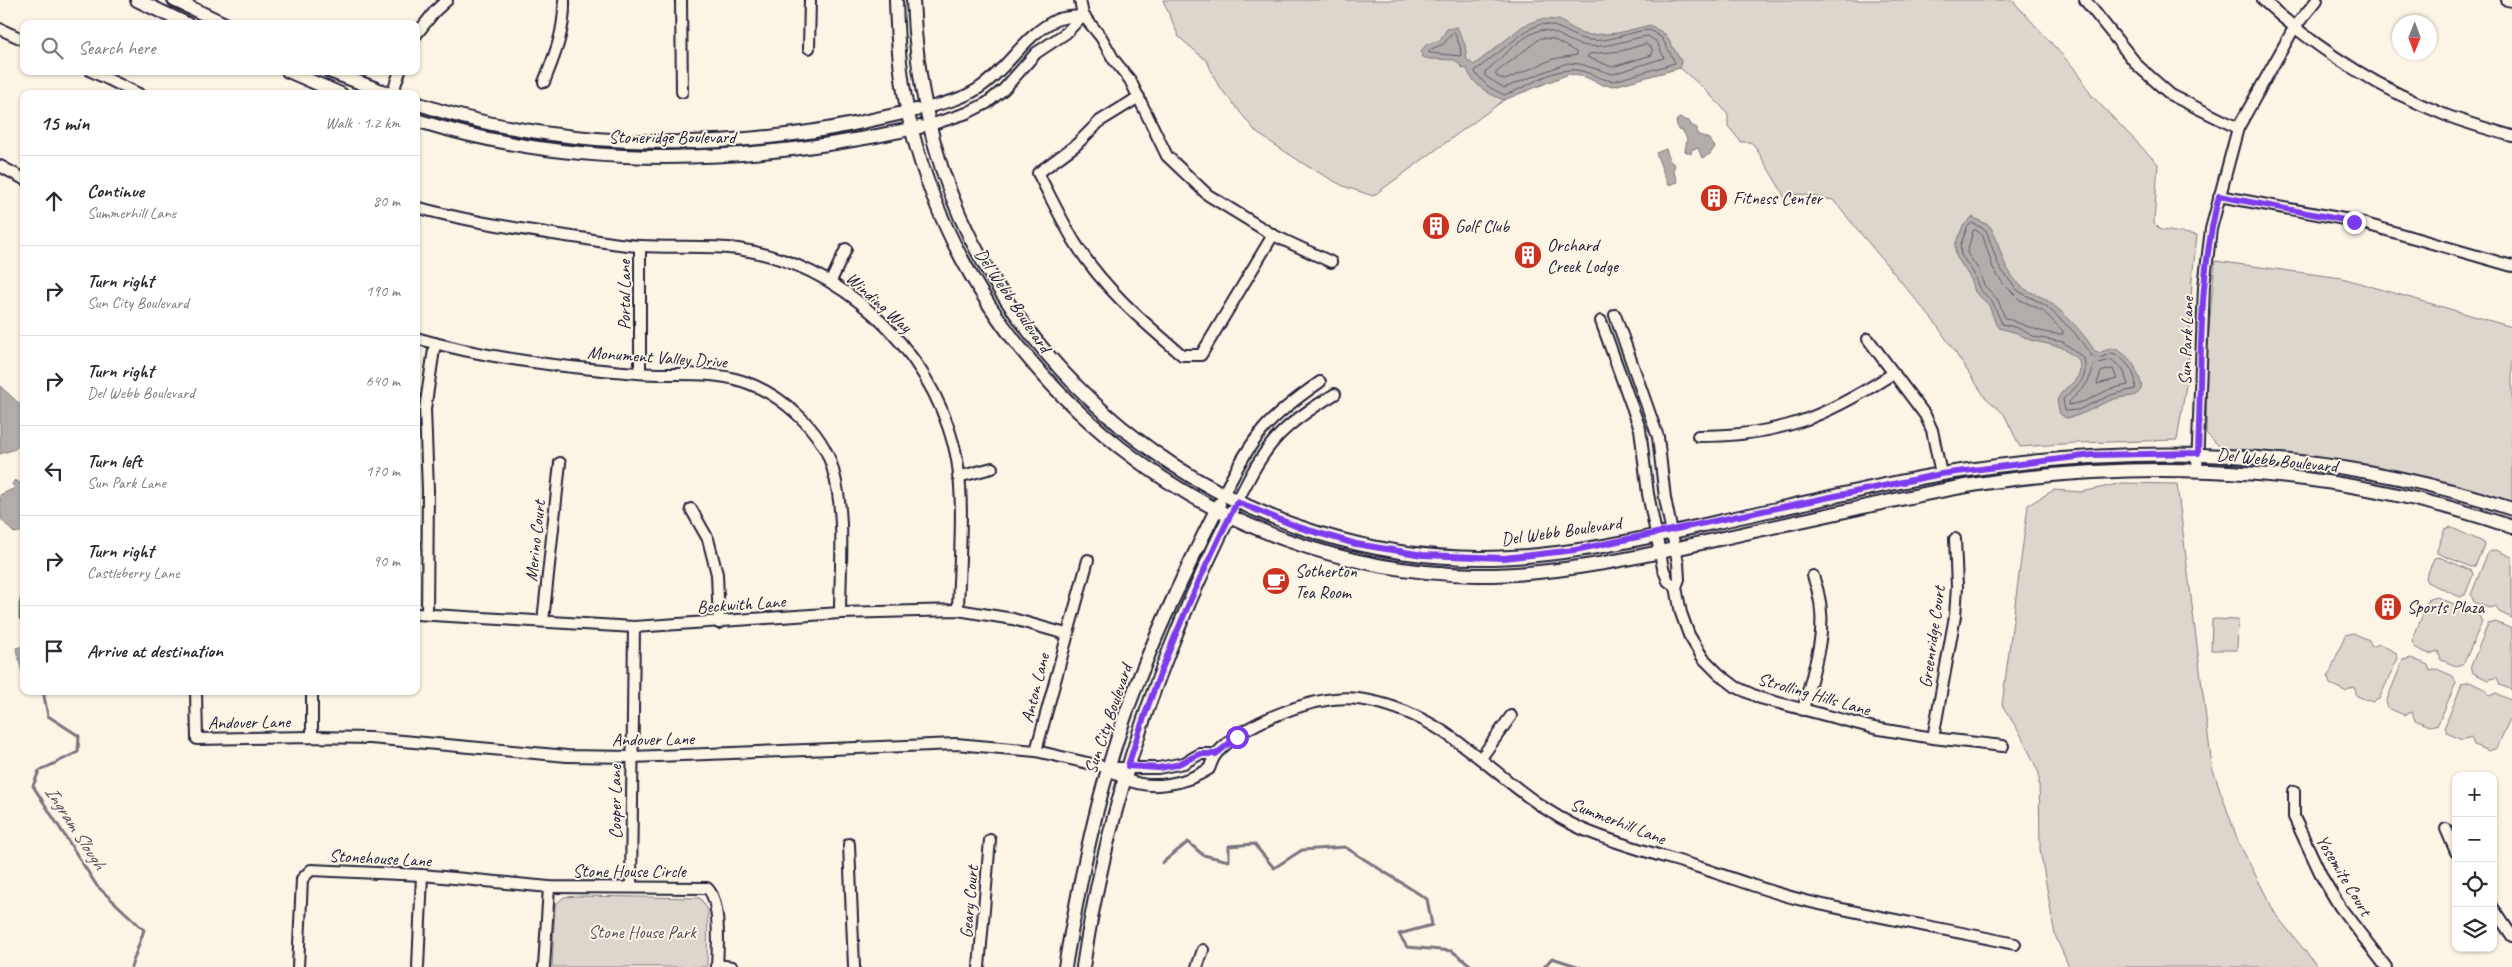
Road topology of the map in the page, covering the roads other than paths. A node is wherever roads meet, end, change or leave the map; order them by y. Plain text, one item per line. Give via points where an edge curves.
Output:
1 (137, 0) edge
2 (174, 0) edge
3 (447, 0) edge
4 (564, 0) edge
5 (681, 0) edge
6 (810, 0) edge
7 (896, 0) edge
8 (913, 0) edge
9 (1080, 0) edge
10 (2085, 0) edge
11 (2263, 0) edge
12 (2317, 0) edge
13 (2507, 0) edge
14 (2512, 1) edge
15 (1083, 15) junction
16 (179, 20) edge
17 (216, 20) edge
18 (2294, 28) junction
19 (0, 29) edge
20 (420, 30) edge
21 (20, 38) edge
22 (809, 48) dead end
23 (99, 75) edge
24 (297, 75) edge
25 (340, 75) edge
26 (398, 75) edge
27 (544, 82) dead end
28 (131, 90) edge
29 (332, 90) edge
30 (380, 90) edge
31 (393, 90) edge
32 (682, 92) dead end
33 (1140, 97) junction
34 (420, 104) edge
35 (926, 108) junction
36 (908, 112) junction
37 (420, 121) edge
38 (930, 125) junction
39 (2238, 128) junction
40 (912, 129) junction
41 (2512, 136) edge
42 (0, 166) edge
43 (20, 176) edge
44 (2219, 196) junction
45 (420, 208) edge
46 (1273, 235) junction
47 (640, 246) junction
48 (846, 249) dead end
49 (1331, 262) dead end
50 (2512, 266) edge
51 (831, 280) junction
52 (1615, 316) dead end
53 (1601, 321) dead end
54 (420, 339) edge
55 (1868, 339) dead end
56 (435, 343) junction
57 (640, 373) junction
58 (1894, 373) junction
59 (1320, 382) dead end
60 (1334, 394) dead end
61 (1698, 436) dead end
62 (2198, 453) junction
63 (560, 464) dead end
64 (992, 468) dead end
65 (2197, 469) junction
66 (1941, 474) junction
67 (958, 477) junction
68 (1223, 495) junction
69 (1237, 502) junction
70 (691, 509) dead end
71 (2512, 509) edge
72 (1216, 510) junction
73 (1230, 516) junction
74 (2512, 527) edge
75 (1672, 531) junction
76 (1657, 534) junction
77 (1955, 538) dead end
78 (1675, 548) junction
79 (1660, 551) junction
80 (1088, 560) dead end
81 (1813, 576) dead end
82 (1676, 587) junction
83 (958, 610) junction
84 (420, 614) edge
85 (427, 614) junction
86 (840, 614) junction
87 (543, 621) junction
88 (719, 623) junction
89 (634, 627) junction
90 (1066, 634) junction
91 (196, 695) edge
92 (312, 695) edge
93 (1803, 710) junction
94 (1511, 716) dead end
95 (312, 737) junction
96 (1933, 738) junction
97 (2003, 746) dead end
98 (1036, 751) junction
99 (1216, 754) junction
100 (632, 757) junction
101 (1481, 758) junction
102 (1128, 766) junction
103 (1108, 768) junction
104 (1124, 779) junction
105 (2294, 791) dead end
106 (2446, 829) dead end
107 (990, 840) dead end
108 (2452, 843) edge
109 (849, 844) dead end
110 (422, 876) junction
111 (549, 887) junction
112 (631, 887) junction
113 (2497, 914) edge
114 (2512, 936) edge
115 (2015, 944) dead end
116 (1203, 950) dead end
117 (717, 966) edge
118 (298, 967) edge
119 (418, 967) edge
120 (544, 967) edge
121 (732, 967) edge
122 (854, 967) edge
123 (979, 967) edge
124 (1065, 967) edge
125 (1083, 967) edge
126 (1197, 967) edge
127 (2386, 967) edge

1 - 16 street
2 - 17 street
3 - 20 street
4 - 27 street via 564,24
5 - 32 street
6 - 22 street
7 - 36 street, Del Webb Boulevard
8 - 35 street, Del Webb Boulevard via 917,62
9 - 15 street
10 - 39 street via 2138,66 2171,95
11 - 18 street
12 - 18 street, Sun Park Lane
13 - 14 street
15 - 33 street
15 - 35 street via 1058,19 1044,27 978,89
15 - 38 street via 1066,33 1036,54 987,103
18 - 39 street, Sun Park Lane
18 - 41 street via 2332,56 2412,100
19 - 21 street
23 - 28 street
24 - 29 street
25 - 30 street
26 - 31 street
33 - 46 street via 1167,156 1208,195
33 - 46 street via 1100,121 1076,145 1038,173 1074,241 1132,313 1182,355 1200,354
34 - 36 street, Stoneridge Boulevard via 518,128 651,142 741,140 785,135 833,129
35 - 36 street, Stoneridge Boulevard
35 - 38 street, Del Webb Boulevard
36 - 40 street, Del Webb Boulevard
37 - 40 street, Stoneridge Boulevard via 516,145 606,155 697,157 788,151
38 - 40 street, Stoneridge Boulevard
38 - 68 street, Del Webb Boulevard via 948,185 972,240 1002,294 1040,345 1078,388 1121,428 1155,454
39 - 44 street, Sun Park Lane
40 - 72 street, Del Webb Boulevard via 932,190 958,249 990,304 1028,358 1066,400 1111,441 1154,473
42 - 43 street
44 - 50 street via 2354,222
44 - 62 street, Sun Park Lane via 2210,229 2204,286
45 - 47 street, Winding Way via 487,224
46 - 49 street
47 - 51 street, Winding Way via 738,249 786,261
47 - 57 street, Portal Lane
48 - 51 street
51 - 67 street, Winding Way via 883,323 926,377 952,438
52 - 75 street, Strolling Hills Lane via 1658,436
53 - 76 street, Strolling Hills Lane via 1640,429
54 - 56 street, Monument Valley Drive
55 - 58 street
56 - 57 street, Monument Valley Drive via 546,365
56 - 85 street via 424,409 428,490
57 - 86 street, Monument Valley Drive via 710,374 742,380 767,391 795,410 817,438 833,468 840,501
58 - 61 street via 1853,400 1822,415 1742,435
58 - 66 street via 1932,430
59 - 68 street via 1283,408 1258,433
60 - 69 street via 1293,420 1270,443
62 - 65 street, Sun Park Lane
62 - 66 street, Del Webb Boulevard via 2092,455
62 - 71 street, Del Webb Boulevard via 2293,460 2349,469 2449,490
63 - 87 street, Merino Court
64 - 67 street
65 - 74 street, Del Webb Boulevard via 2339,484 2445,506
65 - 78 street, Del Webb Boulevard via 2094,472 1997,482
66 - 75 street, Del Webb Boulevard
67 - 83 street, Winding Way
68 - 69 street, Del Webb Boulevard
68 - 72 street, Sun City Boulevard
69 - 73 street, Sun City Boulevard
69 - 76 street, Del Webb Boulevard via 1322,535 1423,555 1478,558 1537,555
70 - 88 street via 708,538 717,574
72 - 73 street, Del Webb Boulevard
72 - 103 street, Sun City Boulevard via 1147,657
73 - 79 street, Del Webb Boulevard via 1260,531 1318,551 1388,567 1450,574 1538,572
73 - 102 street, Sun City Boulevard via 1159,672
75 - 76 street, Del Webb Boulevard
75 - 78 street, Strolling Hills Lane
76 - 79 street, Strolling Hills Lane
77 - 96 street, Greenridge Court via 1956,616
78 - 79 street, Del Webb Boulevard
78 - 82 street, Strolling Hills Lane via 1679,579
79 - 82 street, Strolling Hills Lane via 1668,581
80 - 90 street, Anton Lane
81 - 93 street via 1820,595 1823,620 1821,645
82 - 93 street, Strolling Hills Lane via 1689,635 1703,658 1719,674 1736,687 1760,698
83 - 86 street, Beckwith Lane
83 - 90 street, Beckwith Lane via 1013,619
84 - 85 street, Beckwith Lane
85 - 87 street, Beckwith Lane
86 - 88 street, Beckwith Lane
87 - 89 street, Beckwith Lane
88 - 89 street, Beckwith Lane
89 - 100 street, Cooper Lane
90 - 98 street, Anton Lane
91 - 95 street, Andover Lane via 197,739
92 - 95 street
93 - 96 street, Strolling Hills Lane via 1874,728
94 - 101 street
95 - 100 street, Andover Lane via 370,738 567,756
96 - 97 street, Strolling Hills Lane
98 - 100 street, Andover Lane via 956,744
98 - 103 street, Andover Lane
99 - 101 street, Summerhill Lane via 1267,719 1296,707 1324,700 1355,699 1391,705 1420,716
99 - 102 street, Summerhill Lane via 1200,754 1166,768
99 - 104 street, Summerhill Lane via 1209,769 1178,782 1145,784
100 - 112 street, Cooper Lane
101 - 115 street, Summerhill Lane via 1547,809 1581,828 1623,844 1804,900
102 - 103 street, Summerhill Lane
102 - 104 street, Sun City Boulevard
103 - 104 street, Summerhill Lane
103 - 124 street, Sun City Boulevard via 1082,872
104 - 125 street, Sun City Boulevard via 1098,875
105 - 127 street, Yosemite Court via 2294,817 2323,879
106 - 108 street
107 - 123 street, Geary Court
109 - 122 street
110 - 111 street, Stonehouse Lane
110 - 118 street, Stonehouse Lane via 311,870 305,874 302,879
110 - 119 street
111 - 112 street, Stone House Circle
111 - 120 street, Stone House Circle
112 - 117 street, Stone House Circle via 707,888 713,893
113 - 114 street
116 - 126 street
117 - 121 street

